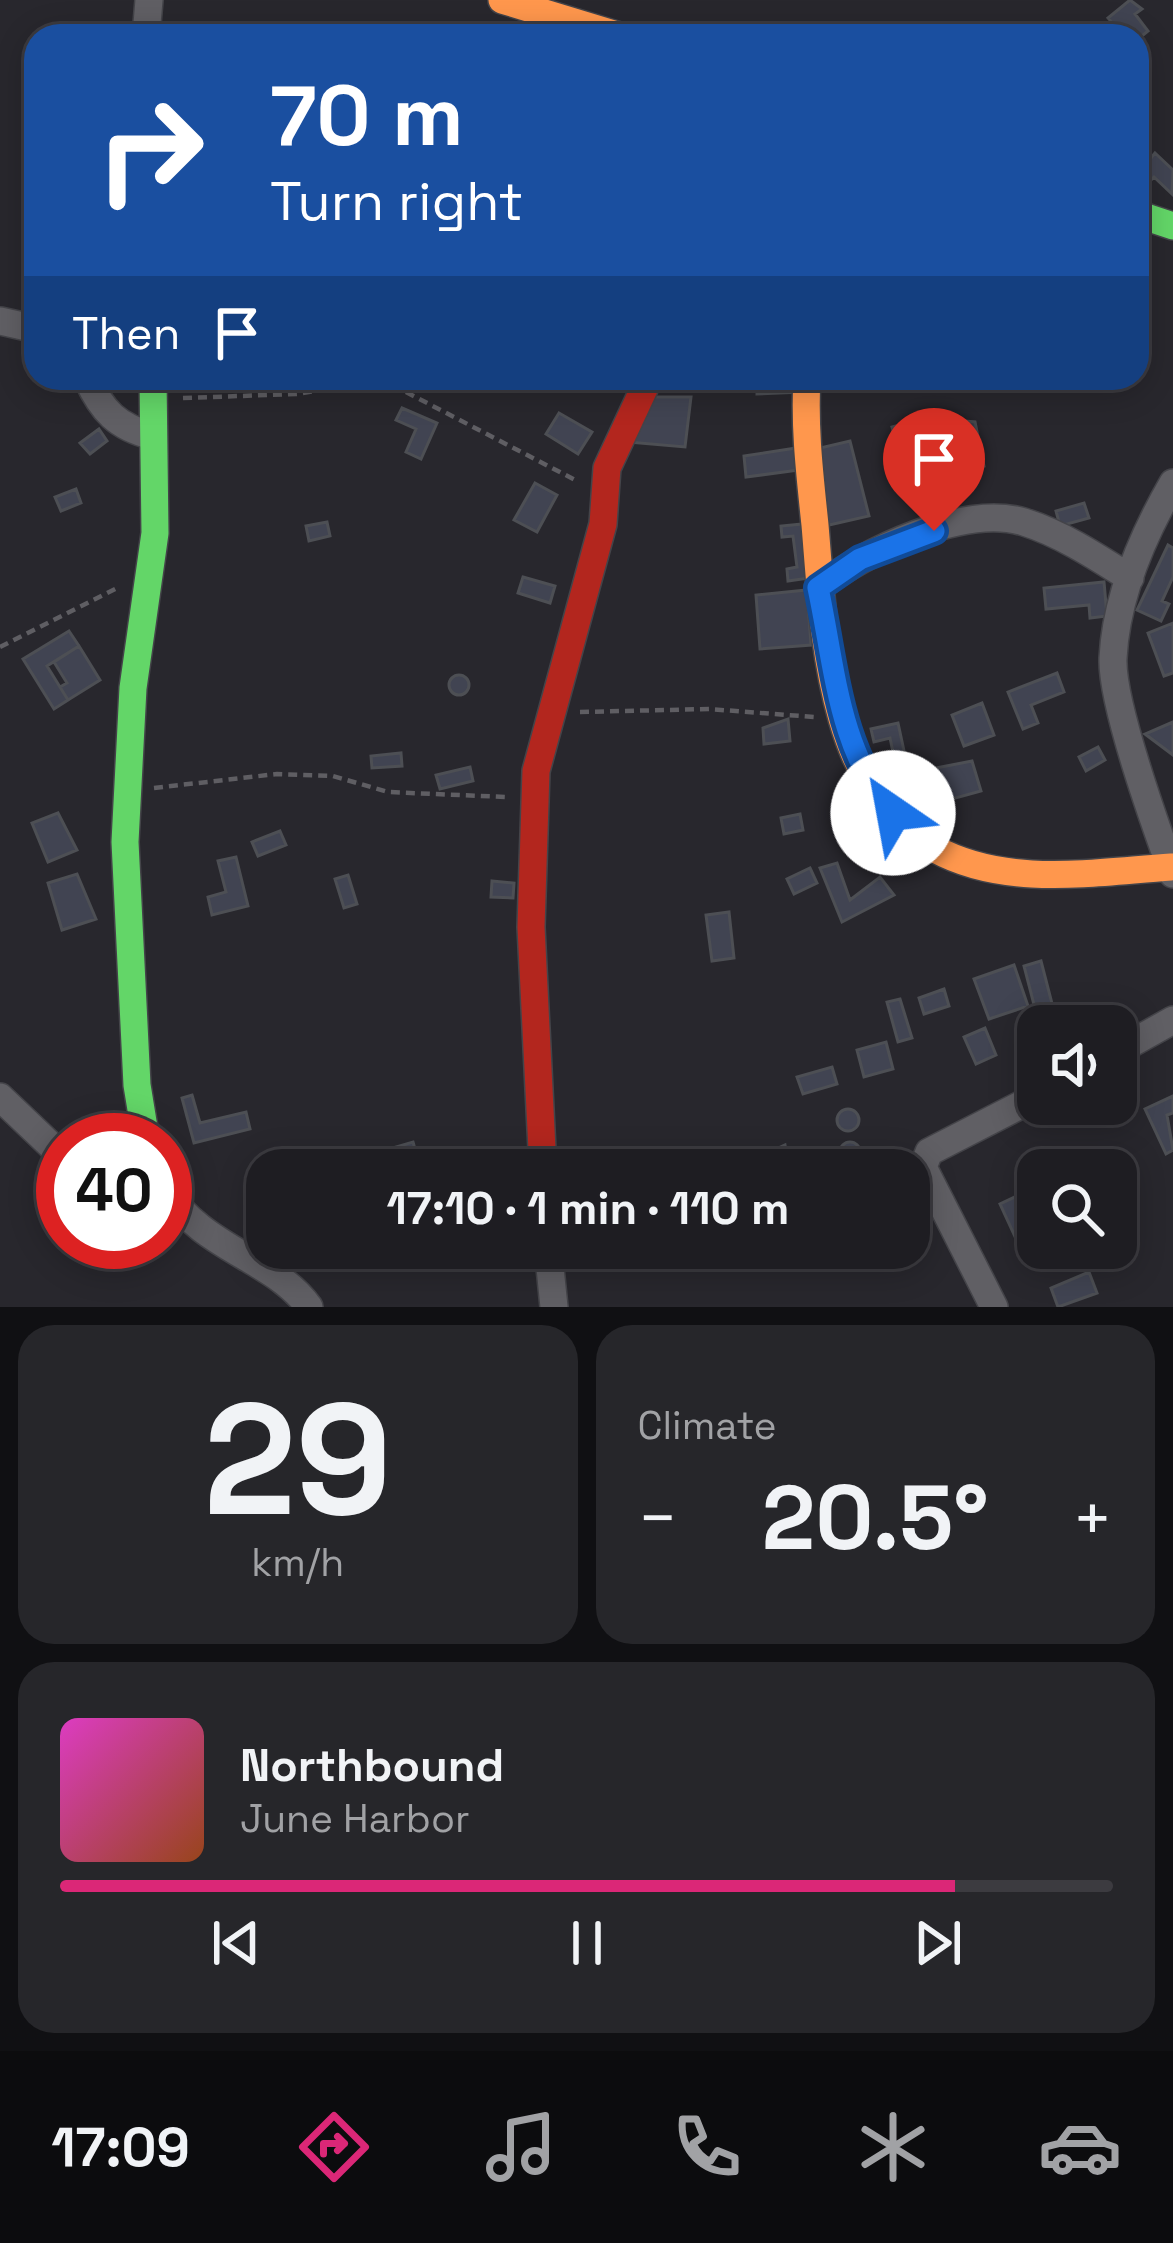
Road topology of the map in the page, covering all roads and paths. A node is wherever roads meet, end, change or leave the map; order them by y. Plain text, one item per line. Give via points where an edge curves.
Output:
1 (502, 0) edge
2 (558, 8) edge
3 (593, 24) edge
4 (94, 390) edge
5 (153, 390) edge
6 (182, 390) edge
7 (321, 390) edge
8 (399, 390) edge
9 (643, 390) edge
10 (807, 390) edge
11 (154, 436) junction
12 (1173, 483) edge
13 (605, 496) junction
14 (149, 572) junction
15 (1130, 578) junction
16 (818, 588) junction
17 (0, 647) edge
18 (554, 709) junction
19 (843, 722) junction
20 (127, 792) junction
21 (536, 796) junction
22 (1172, 870) edge
23 (1173, 1020) edge
24 (1137, 1040) edge
25 (0, 1097) edge
26 (1017, 1107) edge
27 (143, 1113) edge
28 (36, 1131) edge
29 (542, 1149) edge
30 (192, 1219) edge
31 (192, 1225) edge
32 (198, 1226) junction
33 (550, 1269) edge
34 (309, 1307) edge
35 (554, 1307) edge
36 (994, 1307) edge

1 - 2 street
2 - 3 street
4 - 11 street via 110,418
5 - 11 street
6 - 7 path
8 - 13 path
9 - 13 street via 607,468
10 - 16 street
11 - 14 street
12 - 15 street
13 - 18 street
14 - 17 path
14 - 20 street
15 - 16 street via 1018,520 967,522 902,539
15 - 22 street via 1112,663
16 - 19 street
18 - 19 path via 709,709
18 - 21 street
19 - 22 street via 875,793 910,833 979,867
20 - 21 path via 277,774 333,776 388,792
20 - 27 street via 130,985
21 - 29 street via 531,927
23 - 24 street
25 - 28 street
26 - 36 street via 929,1152 923,1166
30 - 32 street
31 - 32 street
32 - 34 street via 295,1288
33 - 35 street

